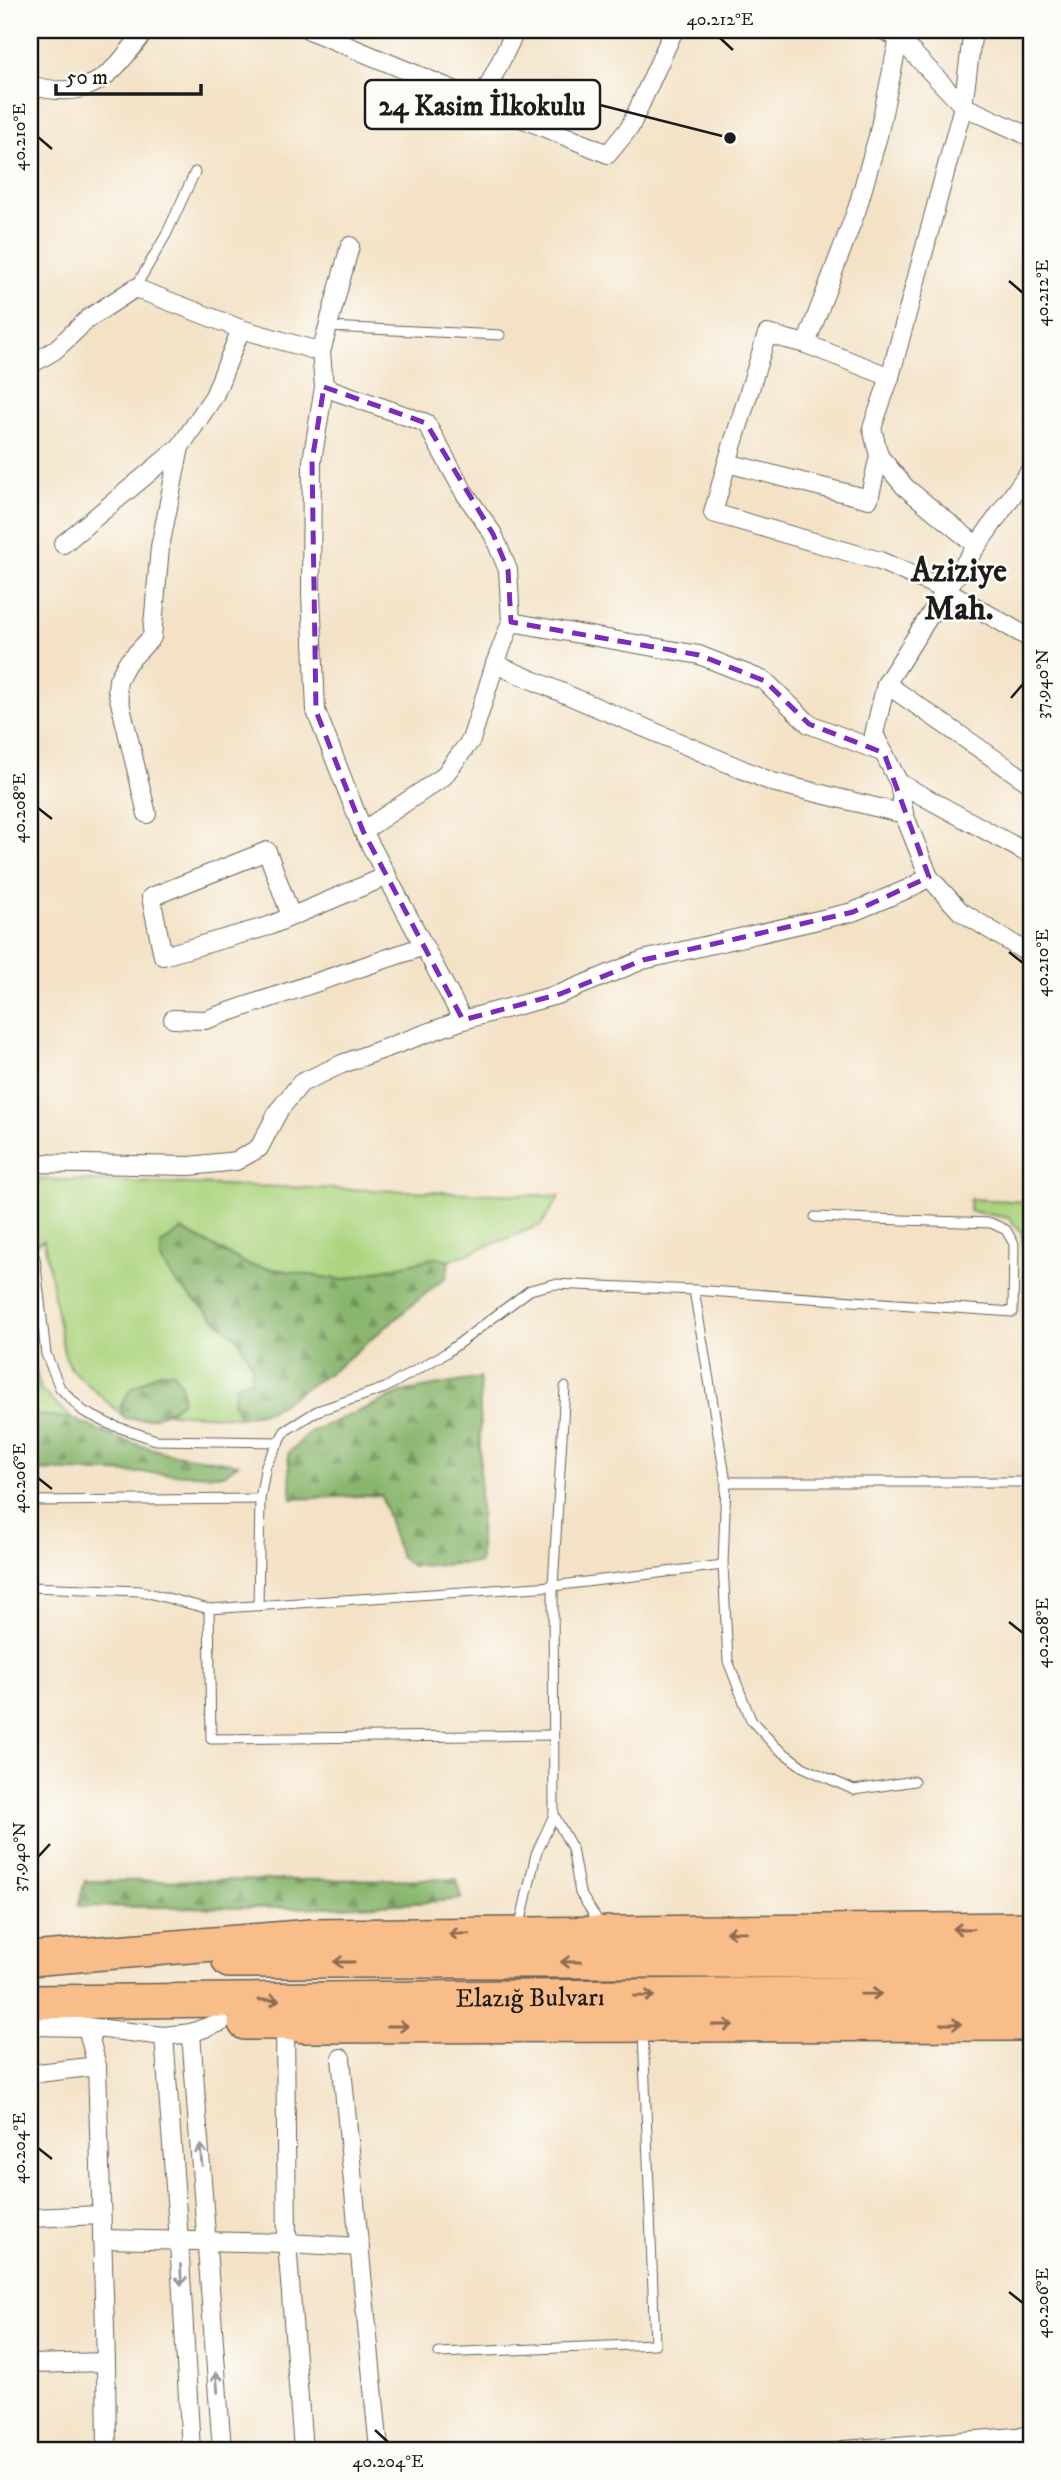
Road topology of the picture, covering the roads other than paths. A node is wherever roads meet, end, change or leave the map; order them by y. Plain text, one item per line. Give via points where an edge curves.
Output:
1 (145, 30) edge
2 (309, 30) edge
3 (516, 30) edge
4 (674, 30) edge
5 (973, 30) edge
6 (328, 34) edge
7 (891, 34) edge
8 (30, 85) edge
9 (481, 101) junction
10 (963, 106) junction
11 (1031, 137) edge
12 (195, 172) dead end
13 (350, 246) dead end
14 (135, 288) junction
15 (328, 327) junction
16 (241, 328) junction
17 (500, 335) dead end
18 (806, 344) junction
19 (321, 352) junction
20 (30, 365) edge
21 (890, 377) junction
22 (324, 387) junction
23 (180, 447) junction
24 (879, 456) junction
25 (727, 463) junction
26 (1031, 469) edge
27 (63, 544) dead end
28 (977, 546) junction
29 (946, 590) junction
30 (512, 622) junction
31 (1031, 639) edge
32 (495, 664) junction
33 (886, 684) junction
34 (884, 753) junction
35 (899, 783) junction
36 (1031, 784) edge
37 (147, 814) dead end
38 (904, 814) junction
39 (363, 831) junction
40 (1031, 855) edge
41 (387, 876) junction
42 (929, 877) junction
43 (291, 916) junction
44 (424, 946) junction
45 (1031, 956) edge
46 (173, 1019) dead end
47 (463, 1020) junction
48 (30, 1163) edge
49 (815, 1217) dead end
50 (35, 1258) dead end
51 (694, 1290) junction
52 (565, 1387) dead end
53 (278, 1442) junction
54 (726, 1482) junction
55 (1029, 1482) dead end
56 (260, 1499) junction
57 (30, 1501) edge
58 (723, 1565) junction
59 (553, 1586) junction
60 (30, 1587) edge
61 (258, 1606) junction
62 (209, 1609) junction
63 (553, 1735) junction
64 (914, 1782) dead end
65 (554, 1815) junction
66 (1031, 1929) edge
67 (606, 1933) junction
68 (518, 1934) junction
69 (30, 1959) edge
70 (1031, 1961) edge
71 (1031, 1992) edge
72 (32, 2010) edge
73 (285, 2023) junction
74 (1031, 2024) edge
75 (642, 2025) junction
76 (87, 2027) junction
77 (206, 2028) junction
78 (164, 2036) junction
79 (341, 2058) dead end
80 (97, 2066) junction
81 (30, 2074) edge
82 (101, 2215) junction
83 (30, 2218) edge
84 (102, 2239) junction
85 (179, 2241) junction
86 (208, 2241) junction
87 (287, 2243) junction
88 (359, 2247) junction
89 (439, 2353) dead end
90 (106, 2362) junction
91 (30, 2364) edge
92 (1031, 2436) edge
93 (107, 2450) edge
94 (191, 2450) edge
95 (222, 2450) edge
96 (303, 2450) edge
97 (379, 2450) edge
98 (843, 2450) edge

1 - 8 street via 113,71 90,87 53,92
2 - 6 street
3 - 9 street
4 - 9 street via 630,127 608,154
5 - 10 street
6 - 9 street
7 - 10 street
7 - 18 street via 878,136 857,209
10 - 11 street
10 - 21 street
12 - 14 lane
13 - 15 street
14 - 16 street
14 - 20 street
15 - 17 lane
15 - 19 street
16 - 19 street
16 - 23 street via 214,396
18 - 21 street
18 - 25 street via 768,334
19 - 22 street
21 - 24 street via 872,428
22 - 30 street via 426,423 493,534 508,570
22 - 39 street via 312,461 316,711
23 - 27 street
23 - 37 street via 160,547 152,637 127,663 117,690
24 - 25 street via 869,499
24 - 28 street via 905,487
25 - 29 street via 713,513 880,561
26 - 28 street
28 - 29 street
29 - 31 street
29 - 33 street
30 - 32 street
30 - 34 street via 699,655 765,681 809,724
32 - 38 street via 772,782
32 - 39 street via 471,740 443,777
33 - 34 street via 874,734
33 - 36 street
34 - 35 street
35 - 38 street
35 - 40 street
38 - 42 street
39 - 41 street
41 - 43 street
41 - 44 street
42 - 45 street via 960,911
42 - 47 street via 853,912 643,960 560,994
43 - 43 street via 267,851 151,897 163,957
44 - 46 street via 205,1020
44 - 47 street
47 - 48 street via 301,1083 279,1110 259,1148 236,1161 190,1166
49 - 51 lane via 990,1223 1006,1230 1014,1244 1013,1312
50 - 53 lane via 46,1354 60,1388 82,1411 156,1440
51 - 53 lane via 554,1284 530,1290 446,1353 385,1388 317,1411 285,1431
51 - 54 lane
52 - 59 lane
53 - 56 lane via 266,1465
54 - 55 lane
54 - 58 lane
56 - 57 lane
56 - 61 lane
58 - 59 lane
58 - 64 lane via 728,1661 751,1720 803,1768 854,1790
59 - 61 lane
59 - 63 lane
60 - 62 lane via 141,1591
61 - 62 lane
62 - 63 lane via 211,1739
63 - 65 lane
65 - 67 lane via 572,1848 580,1893
65 - 68 lane via 536,1854
66 -> 67 highway
67 - 68 highway
68 -> 69 highway via 311,1936
70 -> 69 highway, Elazığ Bulvarı
72 -> 71 highway, Elazığ Bulvarı
72 - 76 street
72 - 77 highway
73 -> 75 highway
73 - 77 highway
73 - 87 street
75 -> 74 highway
75 - 89 lane via 655,2344
76 - 78 street
76 - 80 street
77 - 78 street
86 -> 77 street
78 - 85 street
79 - 88 street
80 - 81 street
80 - 82 street
82 - 83 street
82 - 84 street
84 - 85 street
84 - 90 street
85 - 86 street
85 -> 94 street
86 - 87 street
95 -> 86 street
87 - 88 street
87 - 96 street
88 - 97 street
90 - 91 street
90 - 93 street
92 - 98 street

